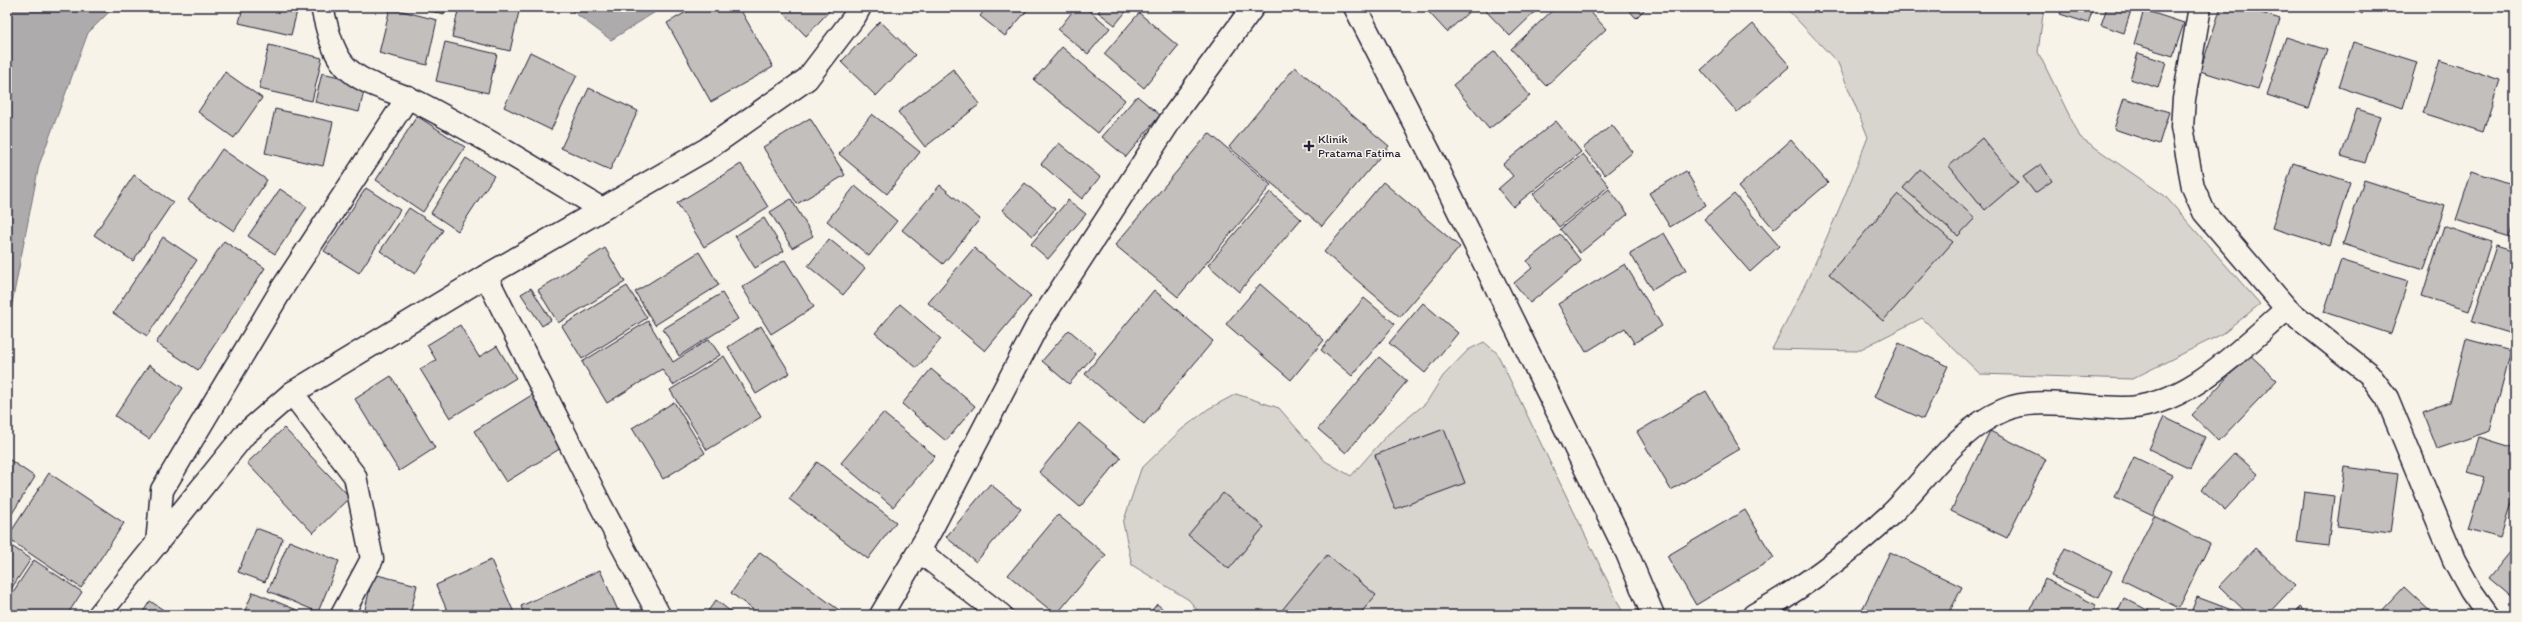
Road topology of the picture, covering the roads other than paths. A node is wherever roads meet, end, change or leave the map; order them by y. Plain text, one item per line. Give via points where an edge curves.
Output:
1 (322, 7) edge
2 (860, 7) edge
3 (1253, 7) edge
4 (1355, 7) edge
5 (2200, 7) edge
6 (408, 98) junction
7 (602, 209) junction
8 (486, 276) junction
9 (2287, 309) junction
10 (292, 393) junction
11 (157, 544) junction
12 (918, 551) junction
13 (99, 615) edge
14 (342, 615) edge
15 (658, 615) edge
16 (880, 615) edge
17 (1000, 615) edge
18 (1653, 615) edge
19 (1754, 615) edge
20 (2488, 615) edge

1 - 6 street via 337,52 346,66 362,78
2 - 7 street via 807,79 707,149
3 - 12 street via 1174,114 1036,328
4 - 18 street via 1434,161 1627,553
5 - 9 street via 2184,99 2182,127 2193,187 2204,212
6 - 7 street via 450,119
6 - 11 street via 283,287 162,490
7 - 8 street
8 - 10 street
8 - 15 street
9 - 19 street via 2210,373 2187,390 2163,401 2124,408 2025,404 2003,410 1969,432 1891,514 1840,558
9 - 20 street via 2369,374 2387,398 2454,560
10 - 11 street via 245,434
10 - 14 street via 355,476 372,559
11 - 13 street
12 - 16 street
12 - 17 street

